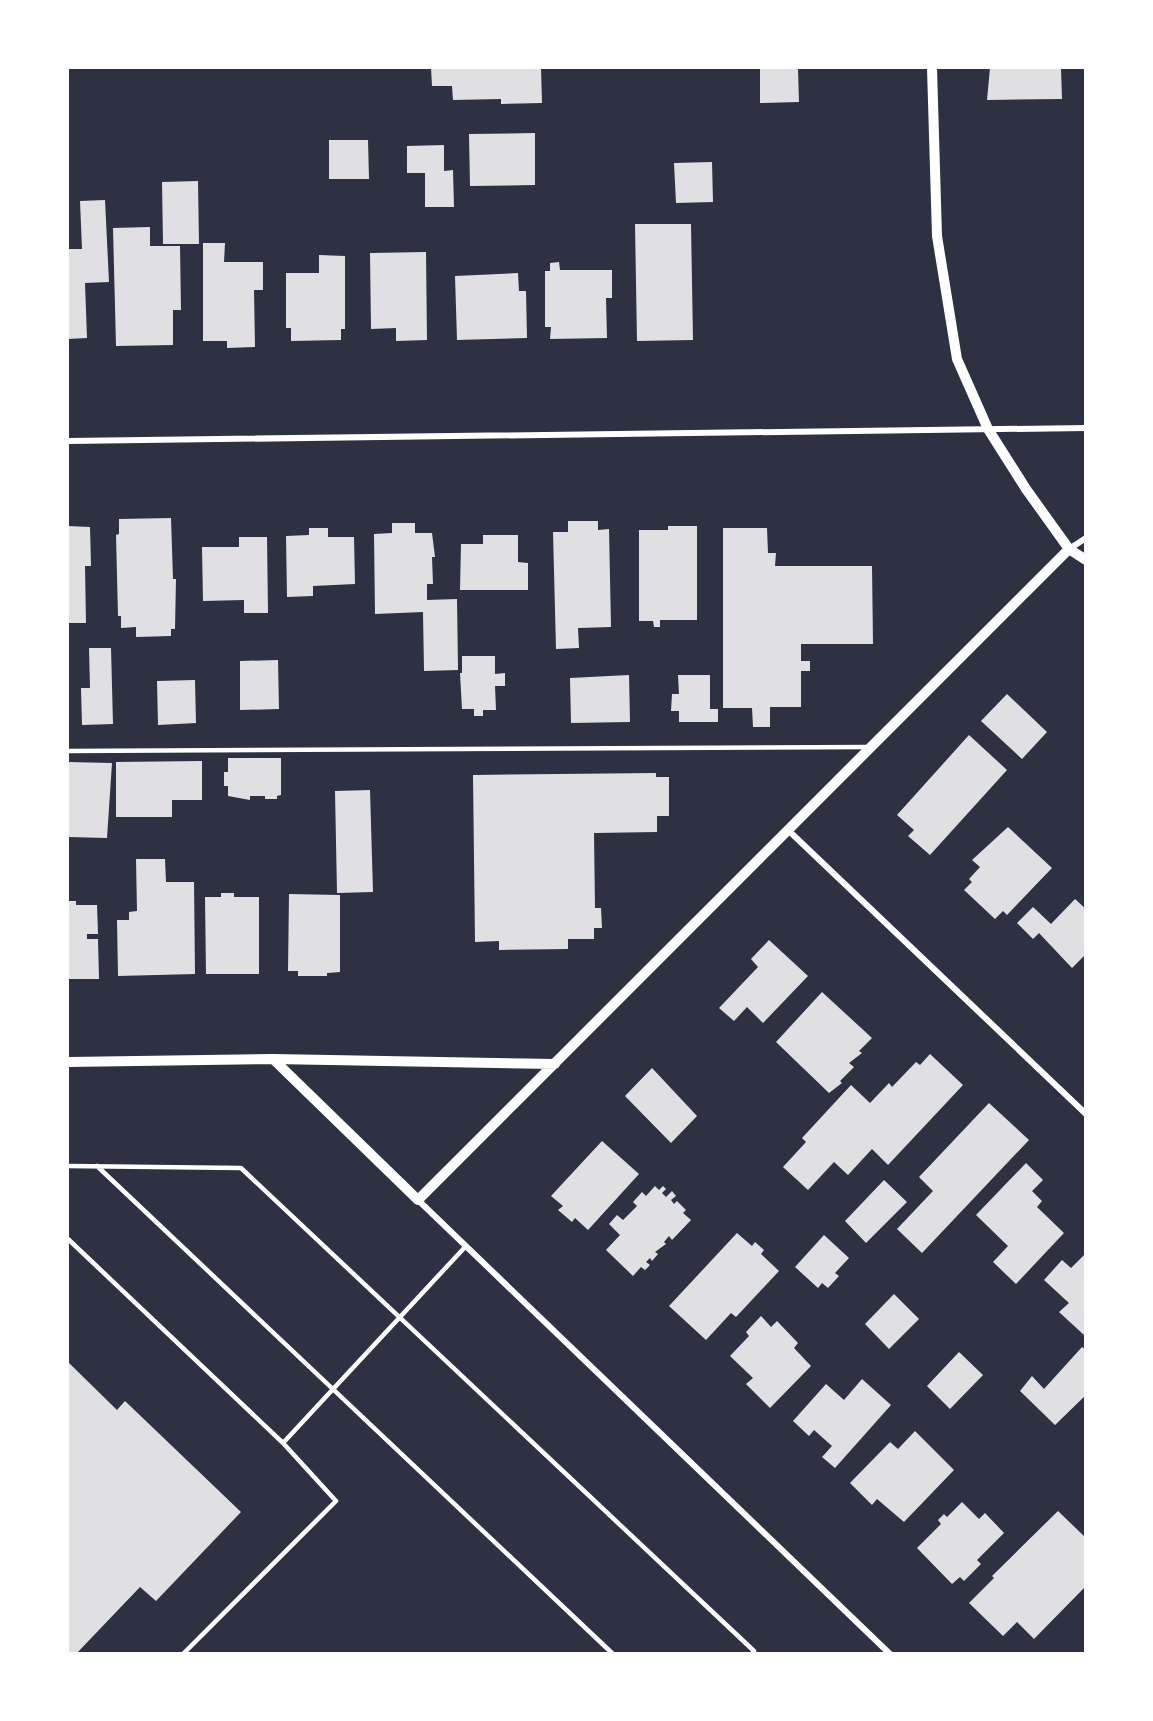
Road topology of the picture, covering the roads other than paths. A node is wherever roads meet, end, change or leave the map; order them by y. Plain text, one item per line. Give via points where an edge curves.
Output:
1 (932, 68) edge
2 (1086, 428) edge
3 (988, 429) junction
4 (68, 441) edge
5 (1086, 538) edge
6 (1069, 549) junction
7 (1086, 560) edge
8 (872, 747) junction
9 (68, 751) edge
10 (788, 830) junction
11 (273, 1059) junction
12 (68, 1062) edge
13 (555, 1064) junction
14 (1086, 1114) edge
15 (68, 1166) edge
16 (97, 1166) junction
17 (418, 1200) junction
18 (68, 1239) edge
19 (466, 1246) junction
20 (400, 1318) junction
21 (333, 1389) junction
22 (283, 1443) junction
23 (183, 1653) edge
24 (614, 1653) edge
25 (752, 1653) edge
26 (890, 1653) edge

1 - 3 street via 937,236 957,359
2 - 3 street
3 - 4 street
3 - 6 street
5 - 6 street
6 - 7 street
6 - 8 street
8 - 9 lane
8 - 10 street
10 - 13 street
10 - 14 street
11 - 12 street
11 - 13 street
11 - 17 street
13 - 17 street
15 - 16 lane
16 - 20 lane via 241,1168
16 - 21 lane
17 - 19 street
18 - 22 lane
19 - 20 lane
19 - 26 street
20 - 21 lane
20 - 25 lane
21 - 22 lane
21 - 24 lane
22 - 23 lane via 336,1501

